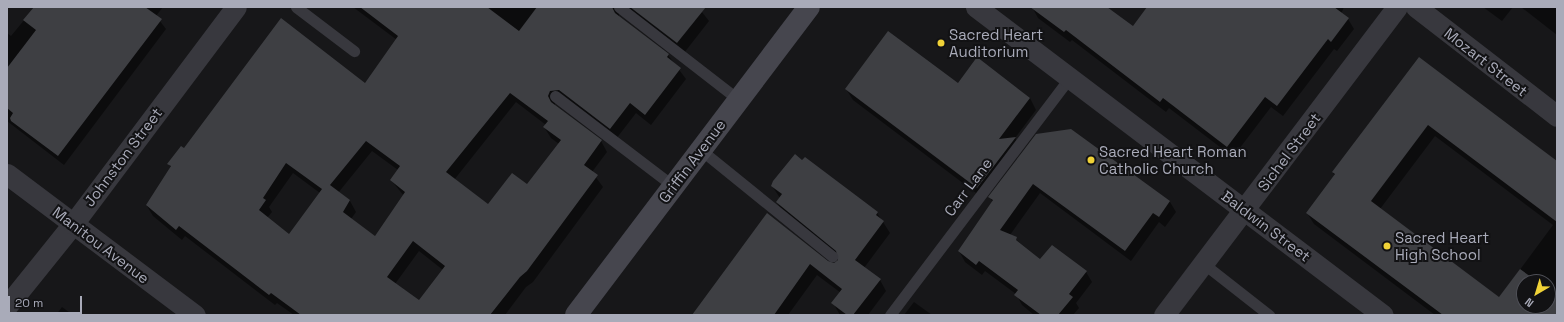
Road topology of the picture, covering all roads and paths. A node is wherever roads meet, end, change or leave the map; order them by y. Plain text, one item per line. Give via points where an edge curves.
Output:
1 (236, 7) edge
2 (296, 7) edge
3 (619, 7) edge
4 (809, 7) edge
5 (976, 7) edge
6 (1397, 7) edge
7 (1416, 7) edge
8 (354, 51) dead end
9 (1070, 77) junction
10 (555, 96) dead end
11 (739, 100) junction
12 (1557, 116) edge
13 (701, 150) junction
14 (7, 174) edge
15 (673, 186) junction
16 (1245, 210) junction
17 (73, 224) junction
18 (832, 256) dead end
19 (1204, 264) junction
20 (7, 306) edge
21 (195, 315) edge
22 (576, 315) edge
23 (890, 315) edge
24 (1164, 315) edge
25 (1269, 315) edge
26 (1383, 315) edge

1 - 17 street, Johnston Street
2 - 8 lane
3 - 11 lane
4 - 11 main road, Griffin Avenue
5 - 9 street, Baldwin Street
6 - 16 street, Sichel Street
7 - 12 street, Mozart Street
9 - 16 street, Baldwin Street
9 - 23 lane, Carr Lane
10 - 15 lane
11 - 13 main road, Griffin Avenue
13 - 15 main road, Griffin Avenue
13 - 18 lane
14 - 17 street, Manitou Avenue
15 - 22 main road, Griffin Avenue
16 - 19 street, Sichel Street
16 - 26 street, Baldwin Street
17 - 20 street, Johnston Street
17 - 21 street, Manitou Avenue
19 - 24 street, Sichel Street
19 - 25 lane

